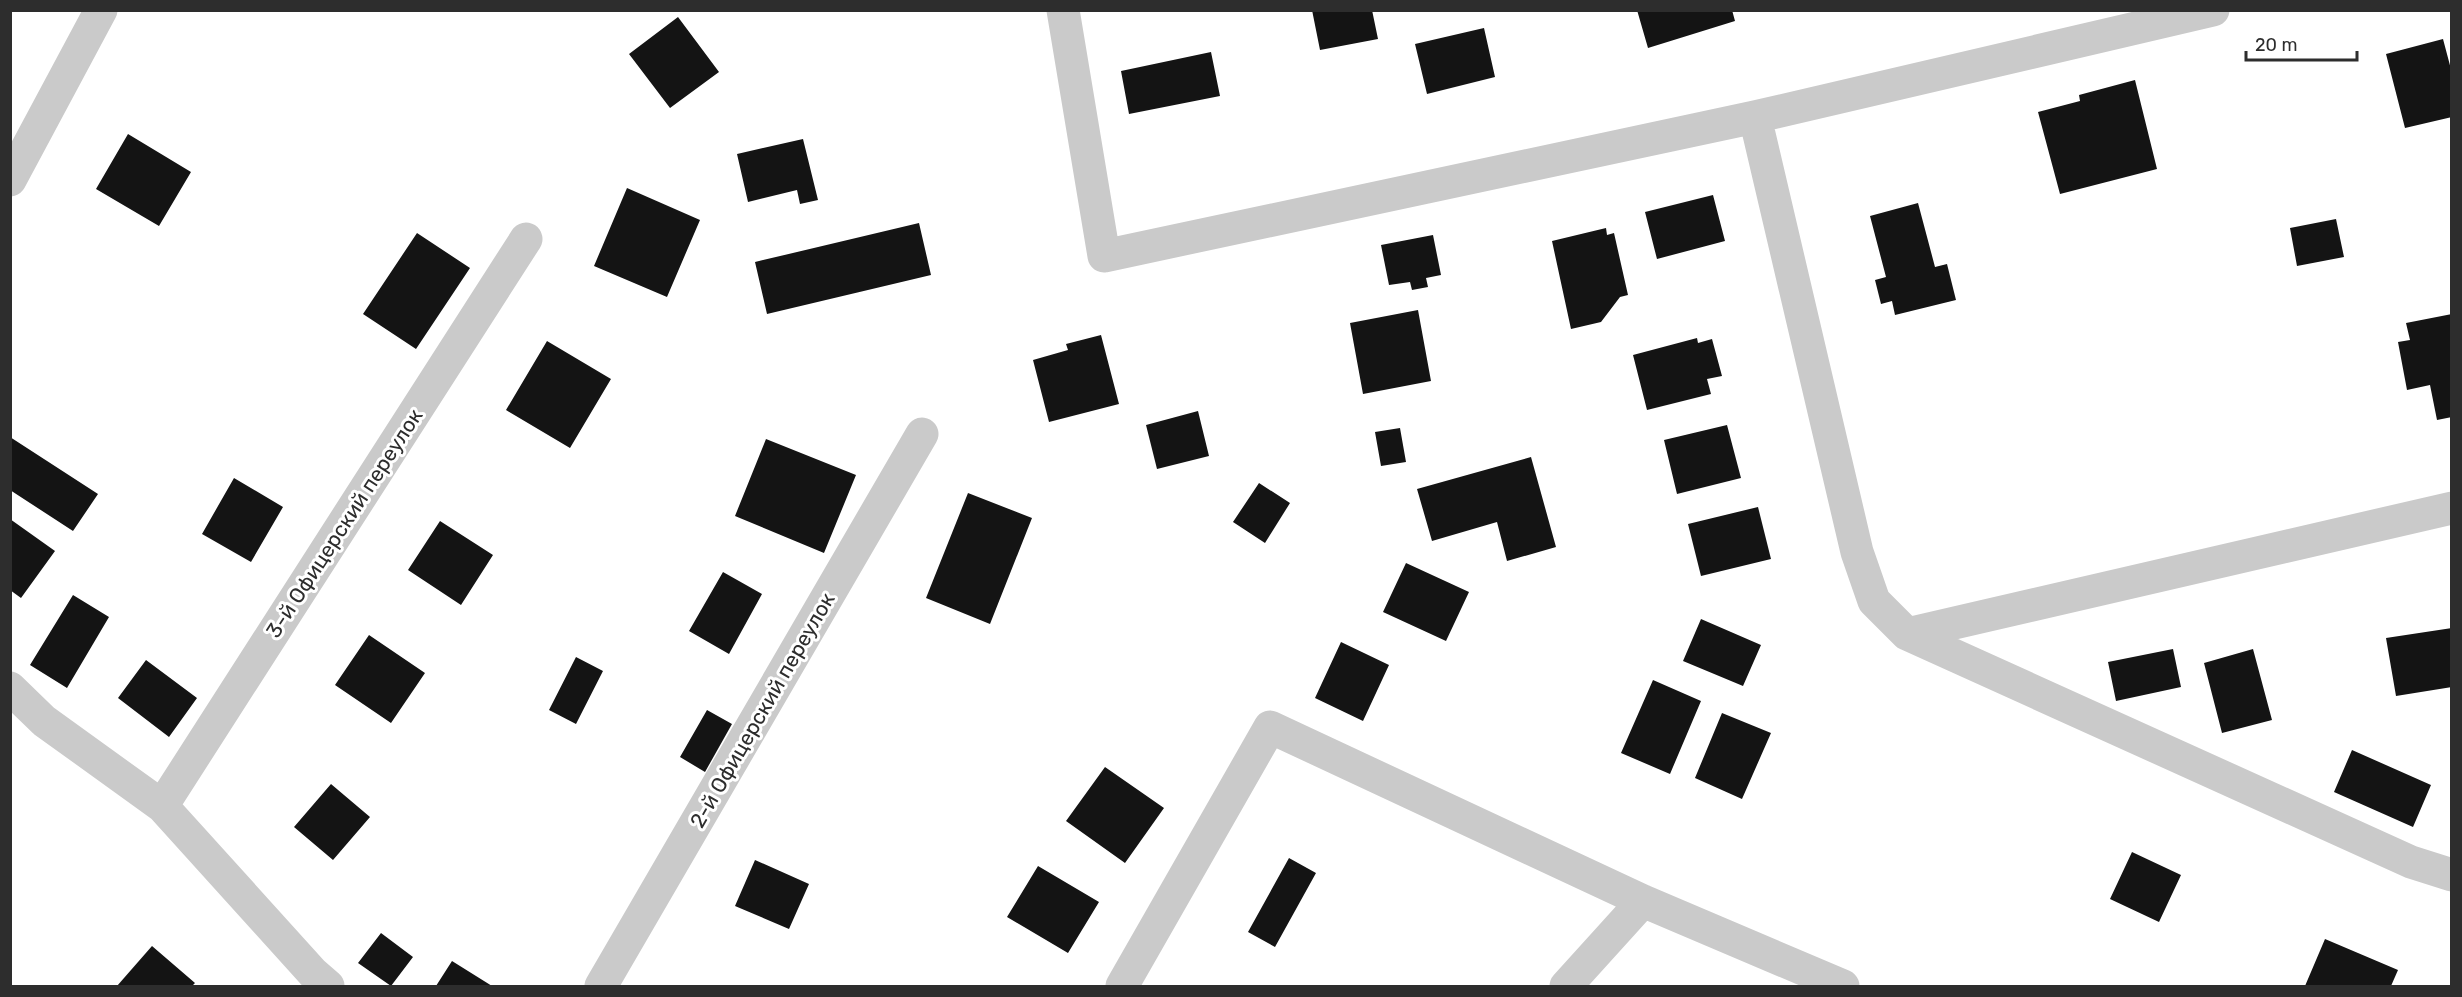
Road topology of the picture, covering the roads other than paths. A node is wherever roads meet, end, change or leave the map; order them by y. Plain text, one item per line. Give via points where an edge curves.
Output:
1 (101, 10) edge
2 (1063, 10) edge
3 (2213, 10) edge
4 (1755, 117) junction
5 (10, 180) edge
6 (526, 239) dead end
7 (922, 434) dead end
8 (2451, 508) edge
9 (1907, 634) junction
10 (10, 688) edge
11 (162, 806) junction
12 (2451, 875) edge
13 (1643, 901) junction
14 (314, 982) edge
15 (601, 987) edge
16 (1122, 987) edge
17 (1566, 987) edge
18 (1844, 987) edge

1 - 5 street
2 - 4 street via 1104,256
3 - 4 street
4 - 9 street via 1857,552 1875,601
6 - 11 street, 3-й Офицерский переулок
7 - 15 street, 2-й Офицерский переулок
8 - 9 street
9 - 12 street via 2411,862
10 - 11 street via 44,721
11 - 14 street
13 - 16 street via 1270,727
13 - 17 street
13 - 18 street

